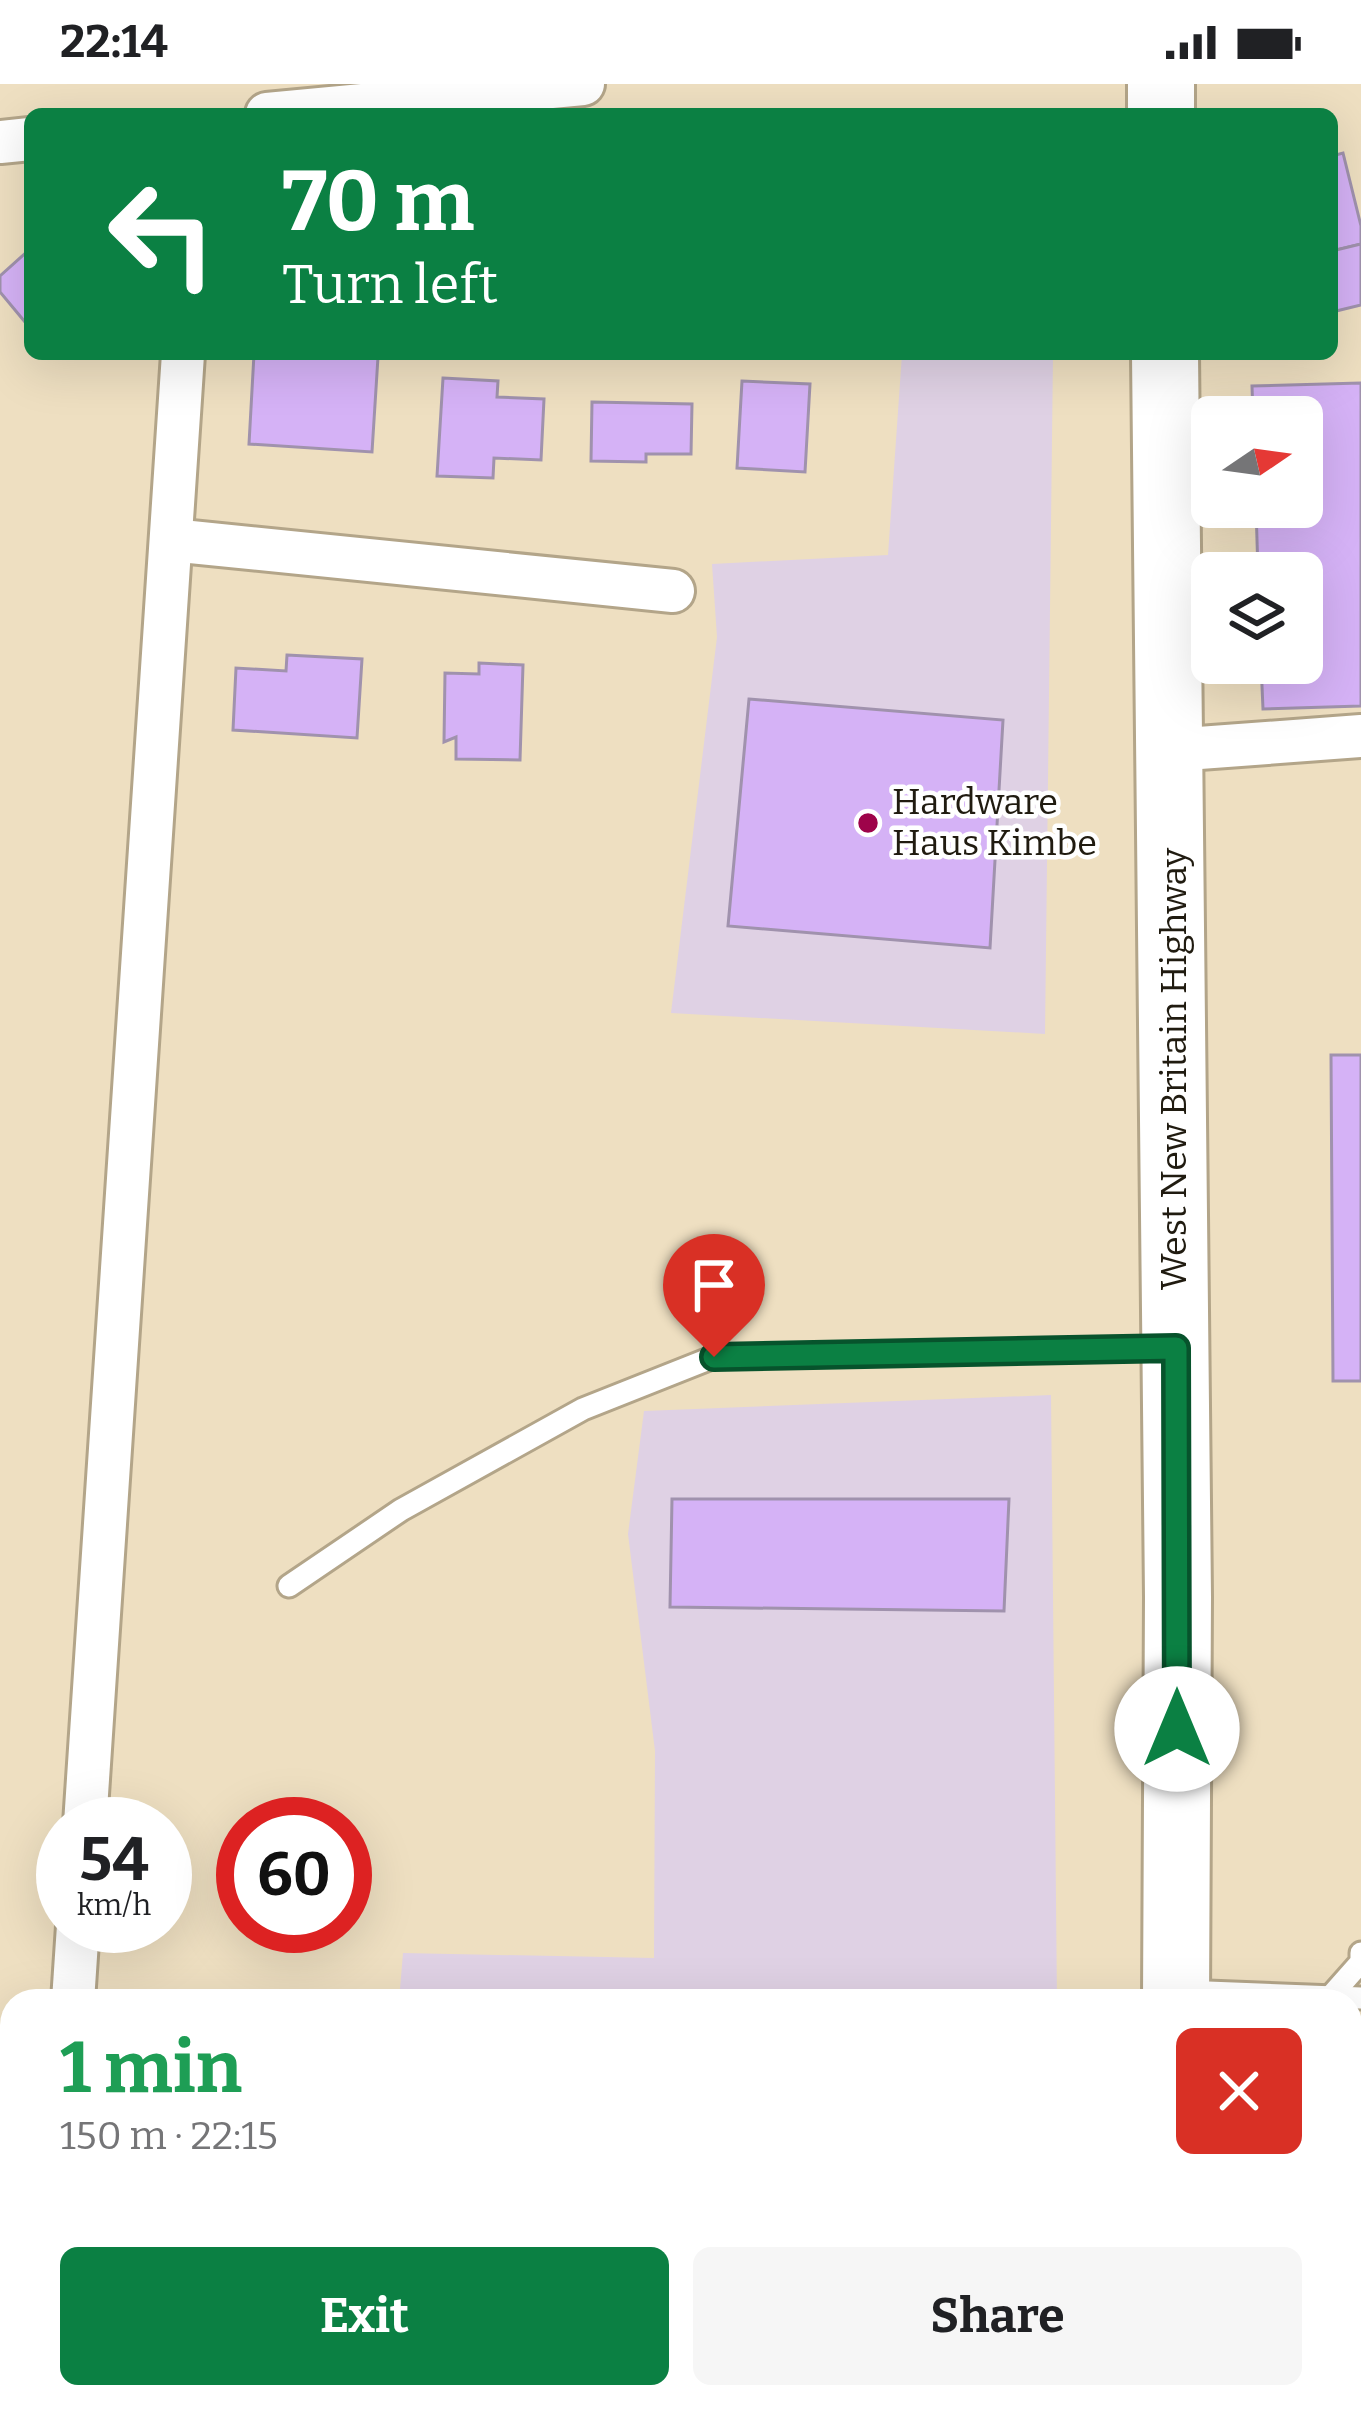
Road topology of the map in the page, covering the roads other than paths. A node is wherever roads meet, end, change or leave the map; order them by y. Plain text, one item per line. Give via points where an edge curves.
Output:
1 (583, 84) edge
2 (330, 108) edge
3 (183, 360) edge
4 (1165, 360) edge
5 (171, 540) junction
6 (673, 591) dead end
7 (1361, 736) edge
8 (1172, 750) junction
9 (1176, 1348) junction
10 (289, 1586) dead end
11 (87, 1797) edge
12 (76, 1953) edge
13 (1361, 1954) edge
14 (74, 1989) edge
15 (1176, 1989) edge
16 (1337, 1989) edge

1 - 2 street
3 - 5 street
4 - 8 main road, West New Britain Highway
5 - 6 street
5 - 11 street
7 - 8 street
8 - 9 main road, West New Britain Highway
9 - 10 lane via 714,1357 583,1409 401,1510
9 - 15 main road, West New Britain Highway
12 - 14 street
13 - 16 lane

